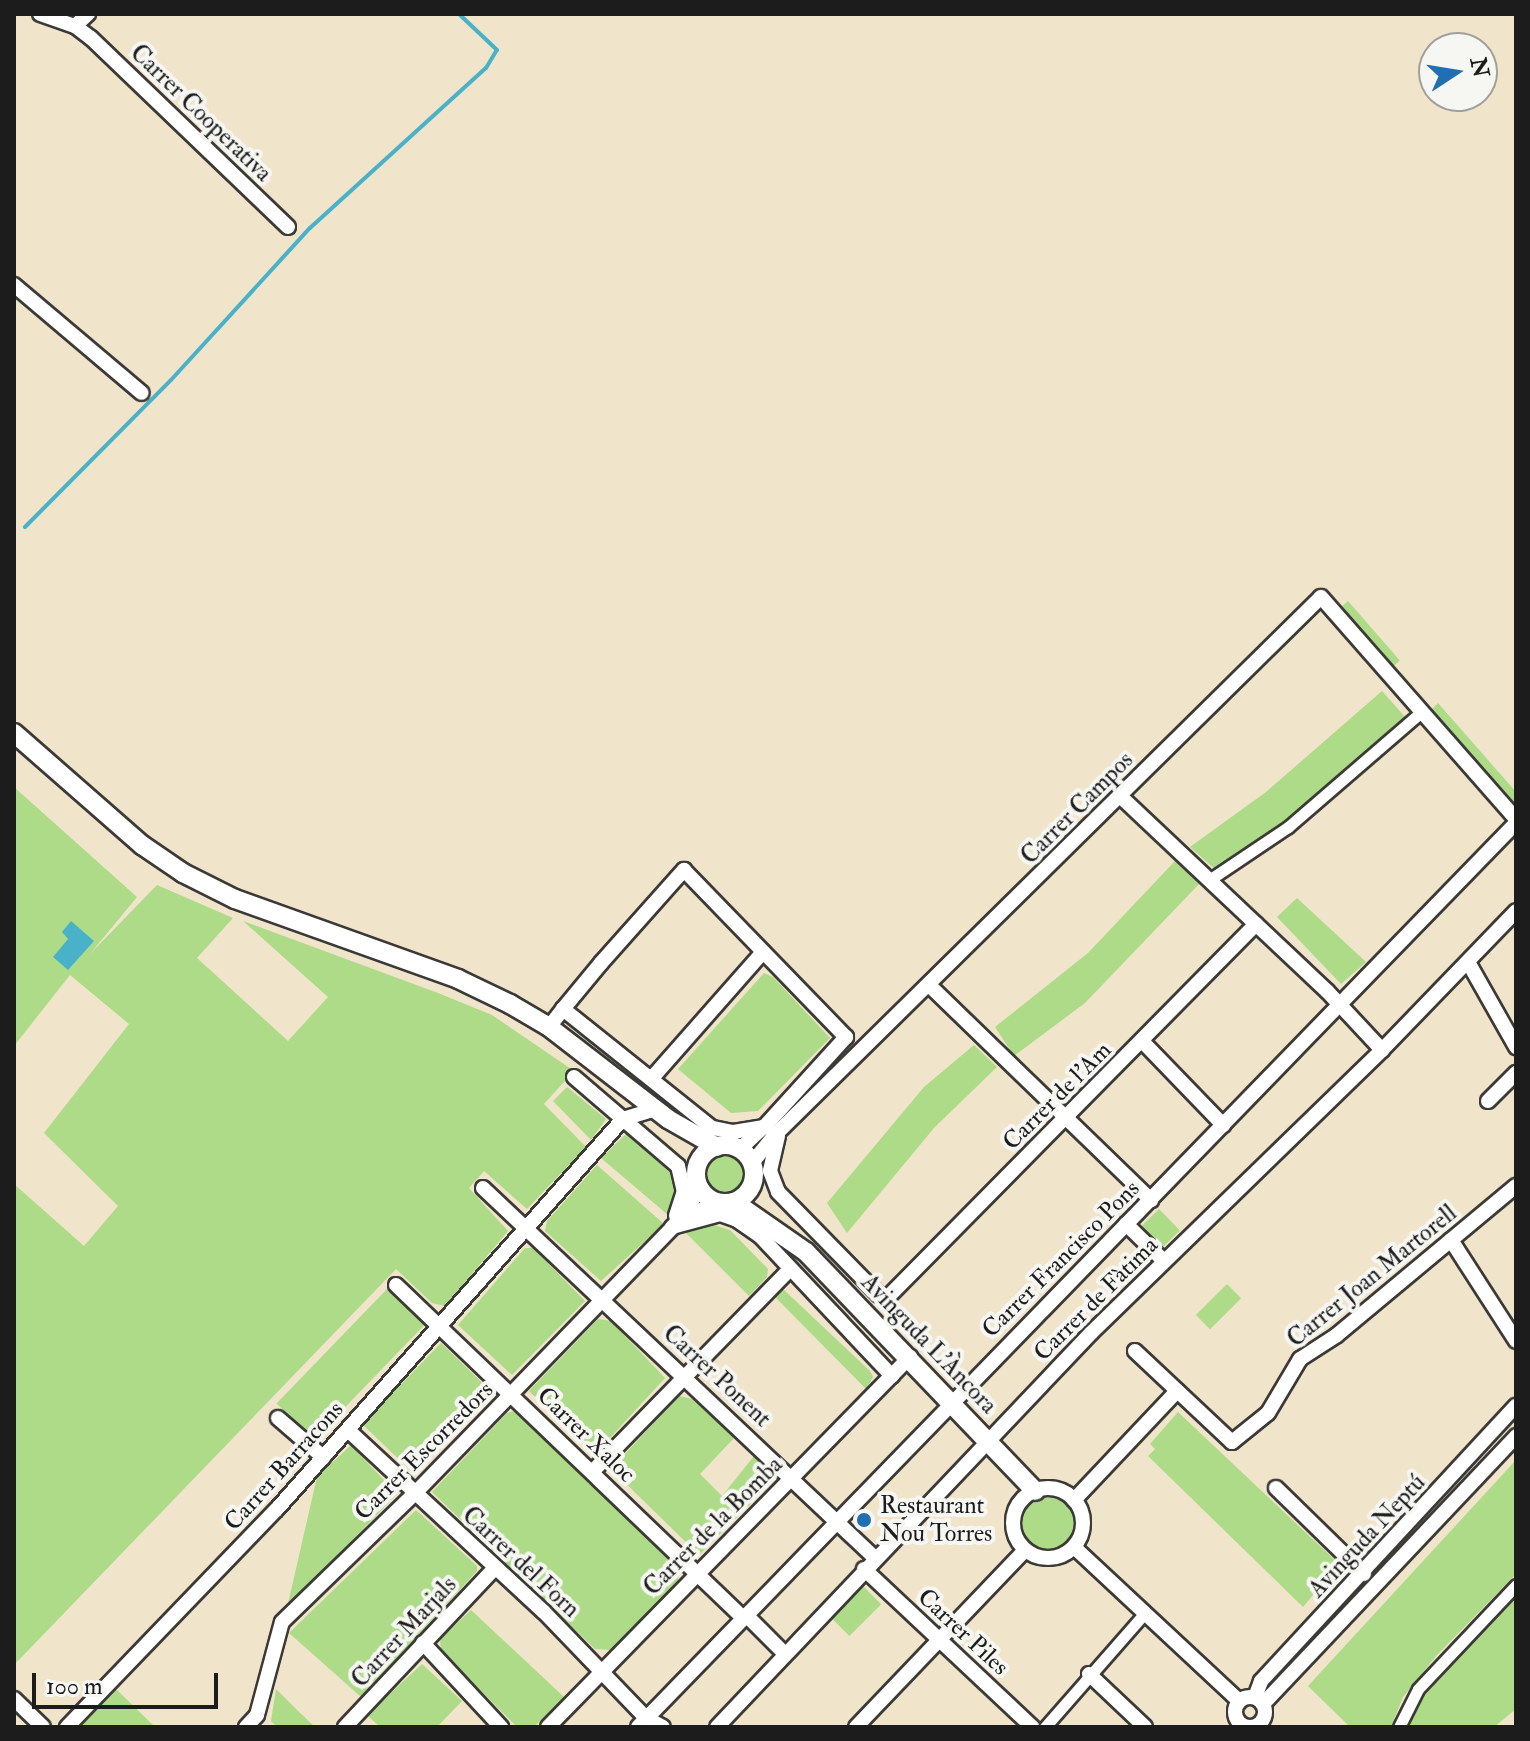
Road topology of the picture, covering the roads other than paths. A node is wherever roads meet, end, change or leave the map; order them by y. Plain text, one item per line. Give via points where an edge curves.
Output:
1 (40, 14) edge
2 (88, 14) edge
3 (75, 26) junction
4 (288, 227) dead end
5 (14, 285) edge
6 (142, 393) dead end
7 (1421, 712) junction
8 (14, 733) edge
9 (1120, 796) junction
10 (1516, 821) edge
11 (1209, 880) junction
12 (1516, 911) edge
13 (1256, 924) junction
14 (763, 952) junction
15 (1468, 962) junction
16 (930, 986) junction
17 (1341, 1005) junction
18 (563, 1009) junction
19 (549, 1027) junction
20 (1142, 1041) junction
21 (1516, 1047) edge
22 (866, 1050) junction
23 (1382, 1050) junction
24 (1516, 1073) edge
25 (574, 1077) dead end
26 (652, 1078) junction
27 (798, 1096) junction
28 (1488, 1101) dead end
29 (662, 1114) junction
30 (1067, 1117) junction
31 (623, 1119) junction
32 (1223, 1125) junction
33 (772, 1129) junction
34 (717, 1147) junction
35 (746, 1156) junction
36 (697, 1171) junction
37 (753, 1184) junction
38 (1516, 1186) edge
39 (483, 1188) dead end
40 (1151, 1200) junction
41 (725, 1202) junction
42 (1126, 1224) junction
43 (527, 1228) junction
44 (672, 1228) junction
45 (786, 1233) junction
46 (1451, 1240) junction
47 (1164, 1261) junction
48 (789, 1270) junction
49 (396, 1285) dead end
50 (603, 1300) junction
51 (440, 1326) junction
52 (1516, 1341) edge
53 (1135, 1351) dead end
54 (910, 1357) junction
55 (686, 1376) junction
56 (892, 1376) junction
57 (1177, 1391) junction
58 (512, 1394) junction
59 (951, 1400) junction
60 (1516, 1406) edge
61 (278, 1418) dead end
62 (348, 1430) junction
63 (1516, 1436) edge
64 (989, 1440) junction
65 (323, 1457) junction
66 (592, 1472) junction
67 (792, 1478) junction
68 (1276, 1488) dead end
69 (1035, 1491) junction
70 (416, 1493) junction
71 (1074, 1500) junction
72 (836, 1521) junction
73 (1074, 1547) junction
74 (1025, 1550) junction
75 (875, 1558) junction
76 (495, 1568) junction
77 (864, 1569) junction
78 (696, 1572) junction
79 (1364, 1574) junction
80 (1516, 1585) edge
81 (1144, 1614) junction
82 (746, 1617) junction
83 (941, 1640) junction
84 (423, 1643) junction
85 (785, 1654) junction
86 (603, 1671) junction
87 (1089, 1674) junction
88 (14, 1699) edge
89 (1239, 1701) junction
90 (1259, 1701) junction
91 (257, 1715) junction
92 (642, 1722) edge
93 (1234, 1724) edge
94 (43, 1727) edge
95 (67, 1727) edge
96 (246, 1727) edge
97 (268, 1727) edge
98 (345, 1727) edge
99 (501, 1727) edge
100 (548, 1727) edge
101 (663, 1727) edge
102 (717, 1727) edge
103 (856, 1727) edge
104 (1032, 1727) edge
105 (1045, 1727) edge
106 (1145, 1727) edge
107 (1253, 1727) edge
108 (1399, 1727) edge

1 - 3 street, Carrer Cooperativa
2 - 3 street
3 - 4 street, Carrer Cooperativa
5 - 6 street
7 - 9 street, Carrer Campos via 1321,597
7 - 10 street
7 - 11 street via 1288,827
8 - 19 street via 142,845 183,873 235,899 458,979
9 - 11 street
9 - 16 street, Carrer Campos
10 - 17 street, Carrer Francisco Pons
11 - 13 street
12 - 15 street, Carrer de Fàtima
13 - 17 street
13 - 20 street, Carrer de l'Am
14 - 18 street via 684,870
14 - 26 street
14 - 27 street via 846,1037
15 - 21 street
15 - 23 street, Carrer de Fàtima
16 - 22 street, Carrer Campos
16 - 30 street
17 - 23 street
17 - 32 street, Carrer Francisco Pons
18 - 19 street
18 - 26 street
19 - 29 street
20 - 30 street, Carrer de l'Am
20 - 32 street
22 - 27 street via 851,1055
22 - 33 street
23 - 47 street, Carrer de Fàtima
24 - 28 street
25 - 31 street
26 - 33 street via 712,1128
27 - 33 street
29 - 31 street
29 - 34 street
29 - 36 street
30 - 33 street, Carrer de l'Am via 888,1297 879,1295 778,1192 770,1171
30 - 40 street
31 - 43 street, Carrer Barracons
31 - 44 street via 678,1166 684,1191
32 - 40 street, Carrer Francisco Pons
33 - 35 street
34 - 35 street
34 - 36 street
35 - 37 street
36 - 41 street via 703,1193
36 - 44 street, Carrer Escorredors via 693,1199
37 - 41 street
37 - 45 street, Avinguda L'Àncora
38 - 46 street, Carrer Joan Martorell
39 - 43 street
40 - 42 street, Carrer Francisco Pons
41 - 44 street, Carrer Escorredors
41 - 45 street, Avinguda L'Àncora
42 - 47 street
42 - 59 street, Carrer Francisco Pons
43 - 50 street, Carrer Ponent
43 - 51 street, Carrer Barracons
44 - 48 street via 725,1215 761,1237
44 - 50 street, Carrer Escorredors
45 - 54 street, Avinguda L'Àncora
46 - 52 street
46 - 57 street, Carrer Joan Martorell via 1337,1335 1300,1359 1268,1413 1232,1442
47 - 64 street, Carrer de Fàtima
48 - 55 street
48 - 56 street
49 - 51 street, Carrer Xaloc
50 - 55 street, Carrer Ponent
50 - 58 street, Carrer Escorredors
51 - 58 street, Carrer Xaloc
51 - 62 street, Carrer Barracons
53 - 57 street
54 - 56 street, Carrer de la Bomba
54 - 59 street, Avinguda L'Àncora
55 - 66 street
55 - 67 street, Carrer Ponent
56 - 67 street, Carrer de la Bomba
57 - 71 street
58 - 66 street, Carrer Xaloc
58 - 70 street, Carrer Escorredors
59 - 64 street, Avinguda L'Àncora
59 - 72 street, Carrer Francisco Pons
60 - 79 street, Avinguda Neptú
61 - 65 street
62 - 65 street, Carrer Barracons
62 - 70 street, Carrer del Forn
63 - 90 street, Avinguda Neptú
64 - 69 street, Avinguda L'Àncora
64 - 75 street, Carrer de Fàtima
65 - 95 street, Carrer Barracons
66 - 78 street, Carrer Xaloc
67 - 72 street, Carrer Ponent
67 - 78 street, Carrer de la Bomba
68 - 79 street
69 - 71 street via 1056,1489
69 - 74 street via 1013,1518 1013,1530
70 - 76 street, Carrer del Forn
70 - 91 street, Carrer Escorredors via 282,1622
71 - 73 street via 1083,1529
72 - 75 street, Carrer Ponent
72 - 82 street, Carrer Francisco Pons
73 - 74 street via 1056,1558
73 - 81 street
74 - 83 street
75 - 77 street, Carrer de Fàtima
76 - 84 street, Carrer Marjals
76 - 86 street, Carrer del Forn
77 - 83 street, Carrer Piles
77 - 85 street, Carrer de Fàtima
78 - 82 street, Carrer Xaloc
78 - 86 street, Carrer de la Bomba
79 - 90 street, Avinguda Neptú via 1261,1681
80 - 108 street via 1418,1689
81 - 87 street
81 - 89 street
82 - 85 street, Carrer Xaloc
82 - 92 street, Carrer Francisco Pons
83 - 103 street
83 - 104 street, Carrer Piles
84 - 98 street, Carrer Marjals
84 - 99 street
85 - 102 street, Carrer de Fàtima
86 - 92 street, Carrer del Forn
86 - 100 street, Carrer de la Bomba
87 - 105 street
87 - 106 street
88 - 94 street
89 - 90 street
89 - 93 street
90 - 107 street via 1264,1718
91 - 96 street, Carrer Escorredors
91 - 97 street
92 - 101 street, Carrer del Forn
93 - 107 street

